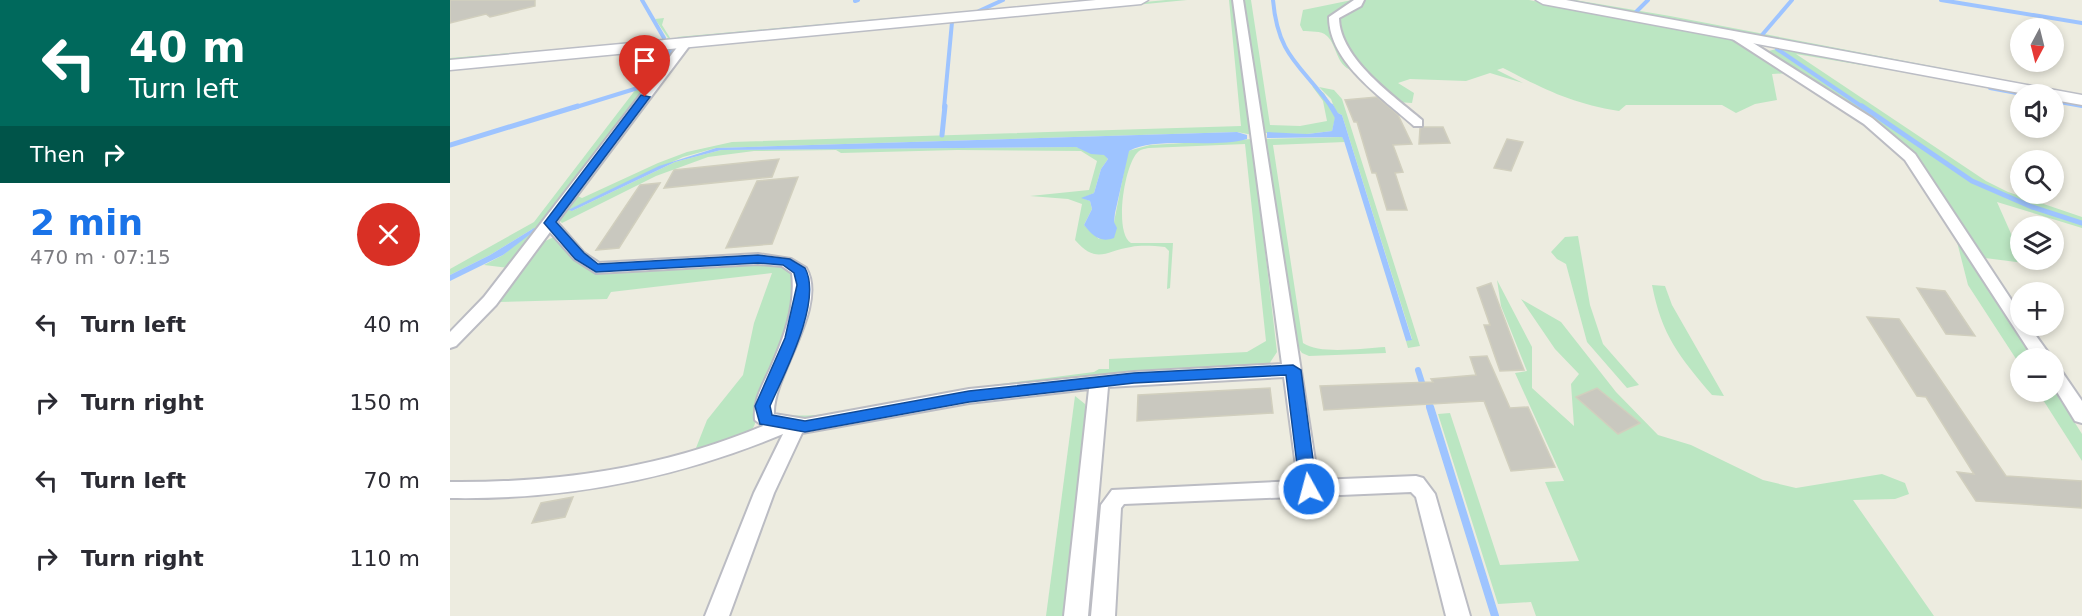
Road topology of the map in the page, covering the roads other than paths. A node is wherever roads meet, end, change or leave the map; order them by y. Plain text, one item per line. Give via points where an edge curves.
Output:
1 (1142, 0) edge
2 (1238, 0) edge
3 (1359, 0) edge
4 (1543, 0) edge
5 (1736, 36) junction
6 (686, 43) junction
7 (450, 65) edge
8 (2010, 87) edge
9 (2064, 97) edge
10 (2082, 100) edge
11 (1418, 123) dead end
12 (550, 223) junction
13 (2010, 308) edge
14 (450, 342) edge
15 (1293, 370) junction
16 (1100, 383) junction
17 (2064, 389) edge
18 (2082, 416) edge
19 (790, 425) junction
20 (450, 489) edge
21 (1309, 489) junction
22 (717, 616) edge
23 (1076, 616) edge
24 (1103, 616) edge
25 (1458, 616) edge

1 - 6 main road
2 - 15 street
3 - 11 street via 1334,17 1343,49 1364,77
4 - 5 main road
5 - 8 main road
5 - 13 street via 1868,121 1910,157
6 - 7 main road
6 - 12 street
9 - 10 main road
12 - 14 street via 490,301
12 - 19 street via 579,256 596,268 758,259 786,262 801,271 803,285 792,338 762,406 765,420
15 - 16 street
15 - 21 street
16 - 19 street via 969,396 805,426
16 - 23 street
17 - 18 street
19 - 20 street via 695,461 616,480 517,491
19 - 22 street
21 - 24 street via 1119,496 1111,505
21 - 25 street via 1416,484 1425,494

